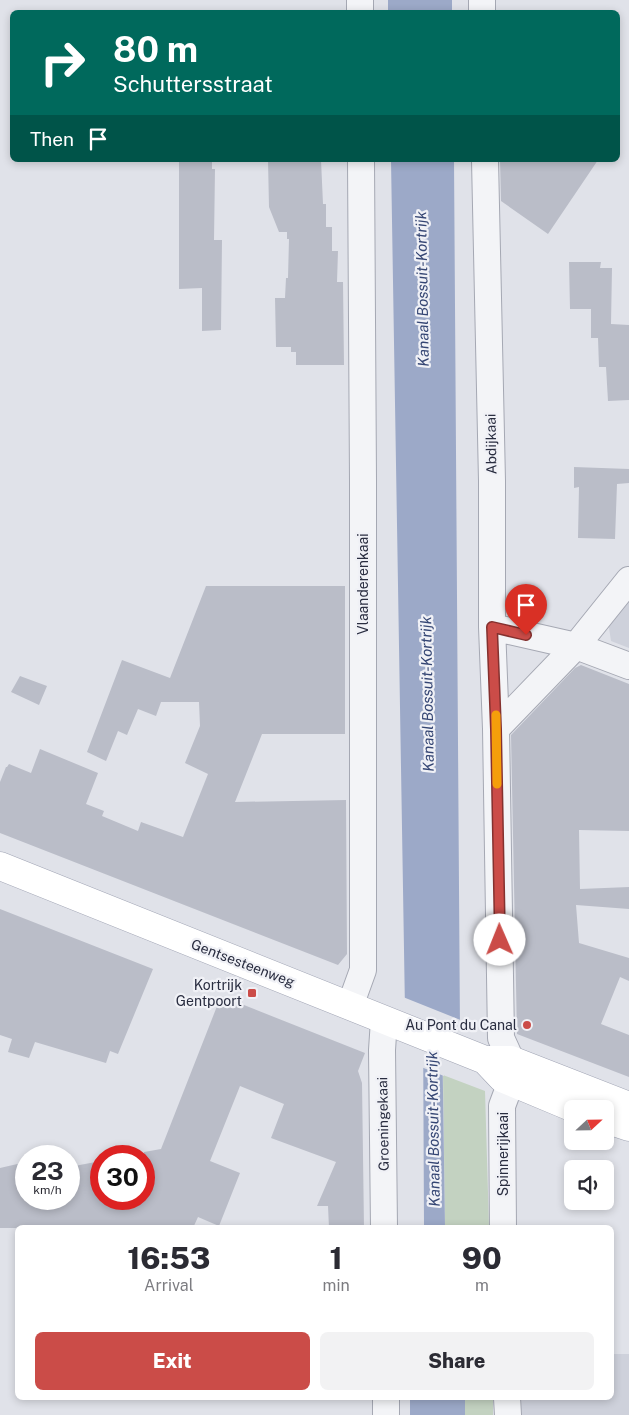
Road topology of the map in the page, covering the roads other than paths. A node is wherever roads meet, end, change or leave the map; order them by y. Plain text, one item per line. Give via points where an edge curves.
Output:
1 (361, 162) edge
2 (485, 162) edge
3 (629, 580) edge
4 (492, 627) junction
5 (576, 646) junction
6 (629, 666) edge
7 (496, 729) junction
8 (0, 866) edge
9 (350, 1006) junction
10 (387, 1021) junction
11 (503, 1068) junction
12 (564, 1102) edge
13 (629, 1106) edge
14 (614, 1122) edge
15 (629, 1127) edge
16 (384, 1225) edge
17 (503, 1225) edge
18 (386, 1400) edge
19 (507, 1400) edge
20 (386, 1415) edge
21 (508, 1415) edge

1 - 9 street, Vlaanderenkaai via 363,970
2 - 4 street, Abdijkaai
3 - 5 street
4 - 5 street
4 - 7 street, Abdijkaai
5 - 6 street
5 - 7 street
7 - 11 street, Abdijkaai
8 - 9 main road, Gentsesteenweg
9 - 10 main road, Gentsesteenweg
10 - 11 main road, Gentsesteenweg
10 - 16 street, Groeningekaai via 382,1050
11 - 12 main road, Gentsesteenweg
11 - 13 main road, Gentsesteenweg
11 - 17 street, Spinnerijkaai
14 - 15 main road
18 - 20 street
19 - 21 street

